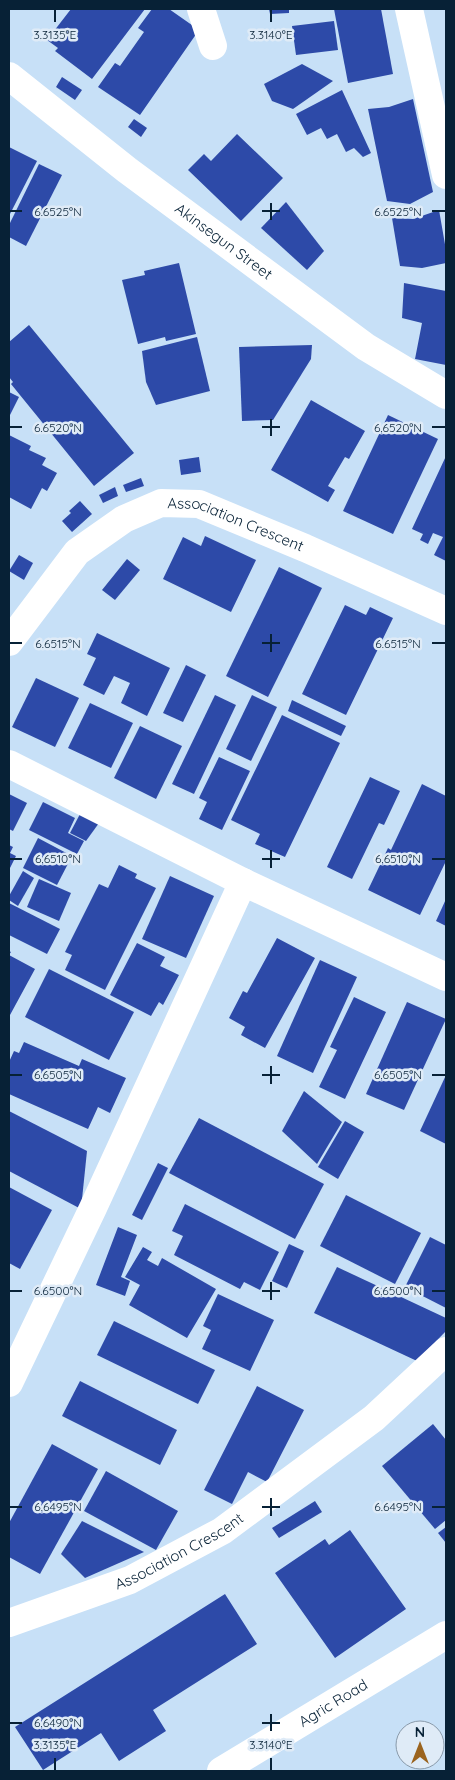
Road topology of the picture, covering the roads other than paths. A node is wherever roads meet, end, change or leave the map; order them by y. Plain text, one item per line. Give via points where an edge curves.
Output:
1 (202, 9) edge
2 (409, 9) edge
3 (213, 46) dead end
4 (9, 76) edge
5 (446, 175) edge
6 (446, 395) edge
7 (446, 611) edge
8 (9, 642) edge
9 (9, 764) edge
10 (243, 882) junction
11 (446, 977) edge
12 (446, 1351) edge
13 (9, 1383) edge
14 (9, 1623) edge
15 (446, 1635) edge
16 (222, 1771) edge

1 - 3 street
2 - 5 street
4 - 6 street, Akinsegun Street via 127,170 366,346
7 - 8 street, Association Crescent via 199,504 161,503 124,519 78,552
9 - 10 street
10 - 11 street
10 - 13 street
12 - 14 street, Association Crescent via 374,1418 222,1531 130,1580
15 - 16 street, Agric Road

